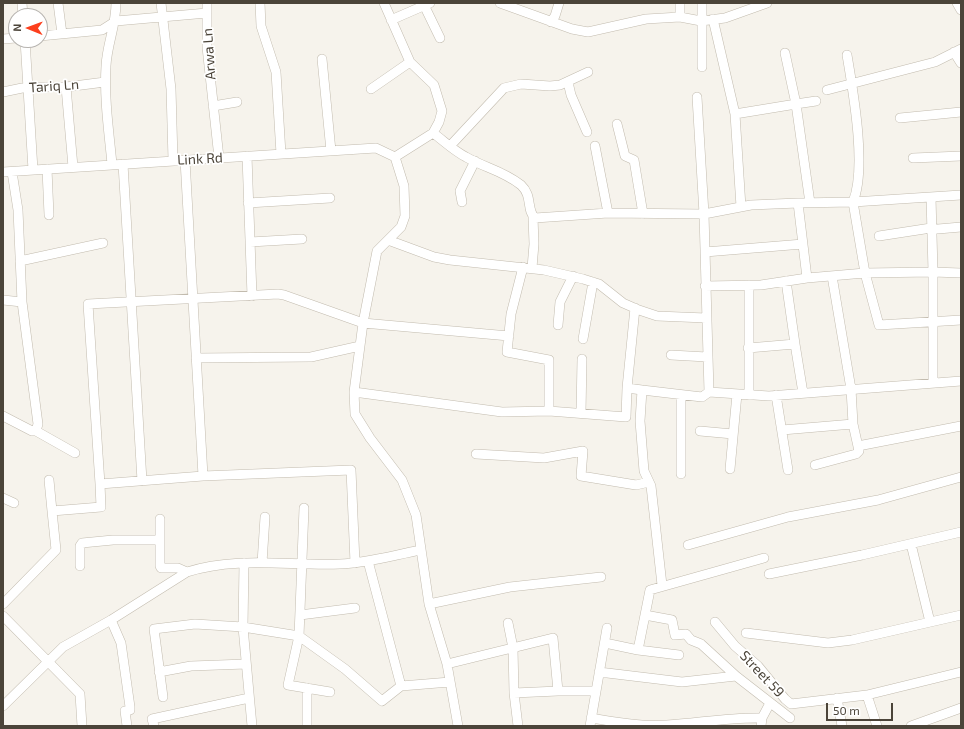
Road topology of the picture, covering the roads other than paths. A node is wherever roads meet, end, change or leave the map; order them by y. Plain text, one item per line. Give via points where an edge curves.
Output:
1 (58, 3) edge
2 (116, 3) edge
3 (161, 3) edge
4 (207, 3) edge
5 (260, 3) edge
6 (384, 3) edge
7 (500, 3) edge
8 (559, 3) edge
9 (680, 3) edge
10 (702, 3) edge
11 (767, 3) edge
12 (957, 3) edge
13 (426, 4) edge
14 (753, 6) edge
15 (961, 10) edge
16 (207, 13) junction
17 (161, 16) junction
18 (680, 18) junction
19 (713, 19) junction
20 (391, 20) junction
21 (701, 20) junction
22 (116, 21) junction
23 (551, 22) junction
24 (62, 34) junction
25 (48, 35) edge
26 (440, 38) dead end
27 (25, 48) edge
28 (958, 50) edge
29 (784, 53) dead end
30 (847, 55) dead end
31 (322, 59) dead end
32 (410, 62) junction
33 (961, 63) edge
34 (702, 67) dead end
35 (588, 72) dead end
36 (105, 82) junction
37 (568, 82) junction
38 (852, 85) junction
39 (27, 87) junction
40 (66, 87) junction
41 (371, 88) dead end
42 (827, 90) dead end
43 (3, 92) edge
44 (696, 97) dead end
45 (816, 101) dead end
46 (237, 102) dead end
47 (796, 104) junction
48 (213, 106) junction
49 (961, 112) edge
50 (735, 114) junction
51 (900, 118) dead end
52 (617, 124) dead end
53 (587, 132) dead end
54 (433, 133) junction
55 (450, 146) junction
56 (595, 146) dead end
57 (330, 151) junction
58 (281, 154) junction
59 (248, 156) junction
60 (961, 156) edge
61 (395, 157) junction
62 (219, 158) junction
63 (913, 158) dead end
64 (174, 160) junction
65 (185, 160) junction
66 (475, 161) junction
67 (112, 164) junction
68 (123, 164) junction
69 (72, 168) junction
70 (47, 169) junction
71 (33, 170) junction
72 (7, 172) edge
73 (961, 195) edge
74 (931, 197) junction
75 (330, 198) dead end
76 (248, 202) junction
77 (462, 202) dead end
78 (853, 202) junction
79 (798, 203) junction
80 (810, 203) junction
81 (741, 207) junction
82 (608, 213) junction
83 (643, 214) junction
84 (704, 214) junction
85 (49, 215) dead end
86 (533, 217) junction
87 (961, 227) edge
88 (931, 228) junction
89 (879, 236) dead end
90 (302, 239) dead end
91 (388, 240) junction
92 (250, 242) junction
93 (103, 244) dead end
94 (803, 244) junction
95 (705, 252) junction
96 (20, 261) junction
97 (528, 268) junction
98 (934, 272) junction
99 (865, 273) junction
100 (961, 273) edge
101 (573, 276) junction
102 (832, 276) junction
103 (807, 278) junction
104 (786, 281) junction
105 (593, 282) junction
106 (749, 285) junction
107 (705, 286) junction
108 (252, 296) junction
109 (191, 299) junction
110 (3, 300) edge
111 (22, 302) junction
112 (131, 302) junction
113 (634, 308) junction
114 (706, 318) junction
115 (961, 320) edge
116 (933, 322) junction
117 (363, 324) junction
118 (558, 324) dead end
119 (509, 336) junction
120 (583, 339) dead end
121 (795, 344) junction
122 (360, 346) junction
123 (748, 348) junction
124 (671, 355) dead end
125 (707, 356) junction
126 (196, 358) junction
127 (582, 358) dead end
128 (961, 381) edge
129 (933, 383) junction
130 (627, 388) junction
131 (851, 389) junction
132 (642, 390) junction
133 (354, 392) junction
134 (709, 392) junction
135 (803, 393) junction
136 (737, 394) junction
137 (681, 395) junction
138 (749, 395) junction
139 (776, 395) junction
140 (549, 412) junction
141 (581, 413) junction
142 (3, 416) edge
143 (854, 424) junction
144 (961, 426) edge
145 (782, 430) junction
146 (36, 431) junction
147 (700, 431) dead end
148 (733, 434) junction
149 (858, 446) junction
150 (75, 454) dead end
151 (476, 454) dead end
152 (815, 465) dead end
153 (730, 469) dead end
154 (788, 470) dead end
155 (681, 474) dead end
156 (203, 476) junction
157 (961, 477) edge
158 (50, 480) dead end
159 (142, 482) junction
160 (649, 482) junction
161 (100, 484) junction
162 (3, 498) edge
163 (14, 503) dead end
164 (304, 508) dead end
165 (52, 511) junction
166 (265, 517) dead end
167 (160, 519) dead end
168 (961, 532) edge
169 (160, 540) junction
170 (911, 544) junction
171 (688, 545) dead end
172 (421, 550) junction
173 (764, 558) dead end
174 (244, 562) junction
175 (368, 562) junction
176 (262, 563) junction
177 (355, 563) junction
178 (302, 564) junction
179 (80, 566) dead end
180 (187, 572) junction
181 (769, 574) dead end
182 (601, 577) dead end
183 (662, 585) junction
184 (3, 604) edge
185 (429, 604) junction
186 (355, 608) dead end
187 (961, 614) edge
188 (300, 615) junction
189 (645, 615) junction
190 (3, 616) edge
191 (111, 620) junction
192 (715, 622) dead end
193 (930, 622) junction
194 (508, 623) dead end
195 (242, 627) junction
196 (607, 628) dead end
197 (746, 633) dead end
198 (299, 636) junction
199 (605, 643) junction
200 (513, 648) junction
201 (638, 650) junction
202 (679, 656) dead end
203 (48, 661) junction
204 (246, 664) junction
205 (447, 664) junction
206 (159, 672) junction
207 (599, 672) junction
208 (961, 672) edge
209 (736, 676) junction
210 (450, 682) junction
211 (401, 686) junction
212 (307, 688) junction
213 (558, 691) junction
214 (596, 691) junction
215 (330, 692) dead end
216 (514, 692) junction
217 (867, 696) junction
218 (163, 697) dead end
219 (249, 698) junction
220 (837, 698) junction
221 (770, 703) junction
222 (791, 704) junction
223 (3, 706) edge
224 (961, 708) edge
225 (590, 722) edge
226 (761, 722) edge
227 (790, 722) edge
228 (82, 726) edge
229 (127, 726) edge
230 (154, 726) edge
231 (252, 726) edge
232 (307, 726) edge
233 (458, 726) edge
234 (518, 726) edge
235 (842, 726) edge
236 (877, 726) edge
237 (911, 726) edge

1 - 24 street
2 - 22 street
3 - 17 street
4 - 16 street, Arwa Ln
5 - 58 street via 261,26 276,72
6 - 20 street
7 - 23 street
8 - 23 street
9 - 18 street
10 - 21 street
11 - 14 street
12 - 15 street
13 - 20 street
13 - 26 street
14 - 19 street via 725,18
16 - 17 street
16 - 48 street, Arwa Ln via 207,47
17 - 22 street
17 - 64 street via 171,89
18 - 21 street
18 - 23 street via 646,19 588,32
19 - 21 street
19 - 50 street
20 - 32 street
21 - 34 street
22 - 24 street via 102,30
22 - 36 street via 108,52
24 - 25 street
27 - 39 street
28 - 33 street
28 - 38 street via 935,62
29 - 47 street
30 - 38 street
31 - 57 street
32 - 41 street
32 - 54 street via 434,85 442,111
35 - 37 street
36 - 40 street, Tariq Ln
36 - 67 street
37 - 53 street
37 - 55 street via 550,86 521,84 504,88
38 - 42 street
38 - 78 street via 858,165 856,195
39 - 40 street, Tariq Ln
39 - 43 street, Tariq Ln
39 - 71 street
40 - 69 street
44 - 84 street
45 - 47 street
46 - 48 street
47 - 50 street
47 - 80 street
48 - 62 street, Arwa Ln
49 - 51 street
50 - 81 street
52 - 83 street via 625,156 634,160
54 - 55 street
54 - 61 street
55 - 66 street
56 - 82 street
57 - 58 street, Link Rd
57 - 61 street, Link Rd via 376,148
58 - 59 street, Link Rd
59 - 62 street, Link Rd
59 - 76 street
60 - 63 street
61 - 91 street via 404,186 405,216 401,226
62 - 65 street, Link Rd
64 - 65 street, Link Rd
64 - 68 street, Link Rd
65 - 109 street
66 - 77 street via 460,191
66 - 86 street via 494,168 528,192
67 - 68 street, Link Rd
67 - 69 street, Link Rd
68 - 112 street
69 - 70 street, Link Rd
70 - 71 street, Link Rd
70 - 85 street
71 - 72 street, Link Rd
72 - 96 street via 18,210
73 - 74 street
74 - 78 street
74 - 88 street
75 - 76 street
76 - 92 street
78 - 80 street
78 - 99 street
79 - 80 street
79 - 81 street
79 - 94 street
81 - 84 street
82 - 83 street
82 - 86 street
83 - 84 street
84 - 95 street
86 - 97 street via 534,244
87 - 88 street
88 - 89 street
88 - 98 street
90 - 92 street
91 - 97 street via 445,259
91 - 117 street via 381,244 377,251
92 - 108 street
93 - 96 street
94 - 95 street
94 - 103 street
95 - 107 street
96 - 111 street
97 - 101 street
97 - 119 street via 511,314
98 - 99 street
98 - 100 street
98 - 116 street
99 - 102 street
99 - 116 street via 879,325
101 - 105 street
101 - 118 street via 560,302
102 - 103 street
102 - 131 street
103 - 104 street
104 - 106 street
104 - 121 street
105 - 113 street
105 - 120 street
106 - 107 street
106 - 123 street
107 - 114 street
108 - 109 street
108 - 117 street via 284,295
109 - 112 street
109 - 126 street
110 - 111 street
111 - 146 street via 38,424
112 - 159 street
112 - 161 street via 88,304
113 - 114 street via 657,316
113 - 130 street
114 - 125 street
115 - 116 street
116 - 129 street
117 - 119 street
117 - 122 street
119 - 140 street via 507,352 549,360
121 - 123 street
121 - 135 street
122 - 126 street via 311,357
122 - 133 street
123 - 138 street
124 - 125 street
125 - 134 street
126 - 156 street
127 - 141 street
128 - 129 street
129 - 131 street
130 - 132 street
130 - 141 street via 626,417
131 - 135 street
131 - 143 street
132 - 137 street
132 - 160 street via 640,421 644,471
133 - 140 street via 496,411
133 - 172 street via 355,414 402,480 416,515
134 - 136 street
134 - 137 street via 702,397
135 - 139 street
136 - 138 street
136 - 148 street
137 - 155 street
138 - 139 street
139 - 145 street
140 - 141 street
142 - 146 street
143 - 145 street
143 - 149 street
144 - 149 street
145 - 154 street
146 - 150 street
147 - 148 street
148 - 153 street
149 - 152 street via 859,451 856,454
151 - 160 street via 544,458 583,451 581,476 636,485
156 - 159 street
156 - 177 street via 351,470
157 - 171 street via 878,500 788,517
158 - 165 street
159 - 161 street
160 - 183 street
161 - 165 street via 101,507
162 - 163 street
164 - 178 street
165 - 184 street via 56,550
166 - 176 street
167 - 169 street
168 - 170 street
169 - 179 street via 82,543
169 - 180 street via 161,568 178,568
170 - 181 street
170 - 193 street
172 - 175 street
172 - 185 street
173 - 183 street
174 - 176 street
174 - 180 street
174 - 195 street
175 - 177 street
175 - 211 street
176 - 178 street
177 - 178 street
178 - 188 street
180 - 191 street
182 - 185 street via 510,587
183 - 189 street via 650,590
185 - 205 street
186 - 188 street
187 - 193 street
188 - 198 street
189 - 201 street
189 - 209 street via 672,620 675,635 686,634 691,640 701,644
190 - 203 street
191 - 203 street via 63,647
191 - 229 street via 121,643 126,675 130,707 130,710 125,711
192 - 222 street, Street 59
193 - 197 street via 828,643
194 - 200 street
195 - 198 street
195 - 204 street
195 - 206 street via 195,624 156,628 153,632
196 - 199 street
198 - 211 street via 345,669 382,701
198 - 212 street via 288,685
199 - 201 street
199 - 207 street
200 - 205 street
200 - 213 street via 554,638
200 - 216 street
201 - 202 street
203 - 223 street
203 - 228 street via 80,694
204 - 206 street via 191,666
204 - 219 street
205 - 210 street
206 - 218 street
207 - 209 street via 682,682
207 - 214 street
208 - 217 street, Street 59
209 - 221 street
210 - 211 street
210 - 233 street
212 - 215 street
212 - 232 street
213 - 214 street
213 - 216 street
214 - 225 street
216 - 234 street
217 - 220 street, Street 59
217 - 236 street
219 - 230 street via 152,719
219 - 231 street
220 - 222 street, Street 59
220 - 235 street
221 - 226 street
221 - 227 street
222 - 227 street
224 - 237 street
225 - 226 street via 666,726 735,717

